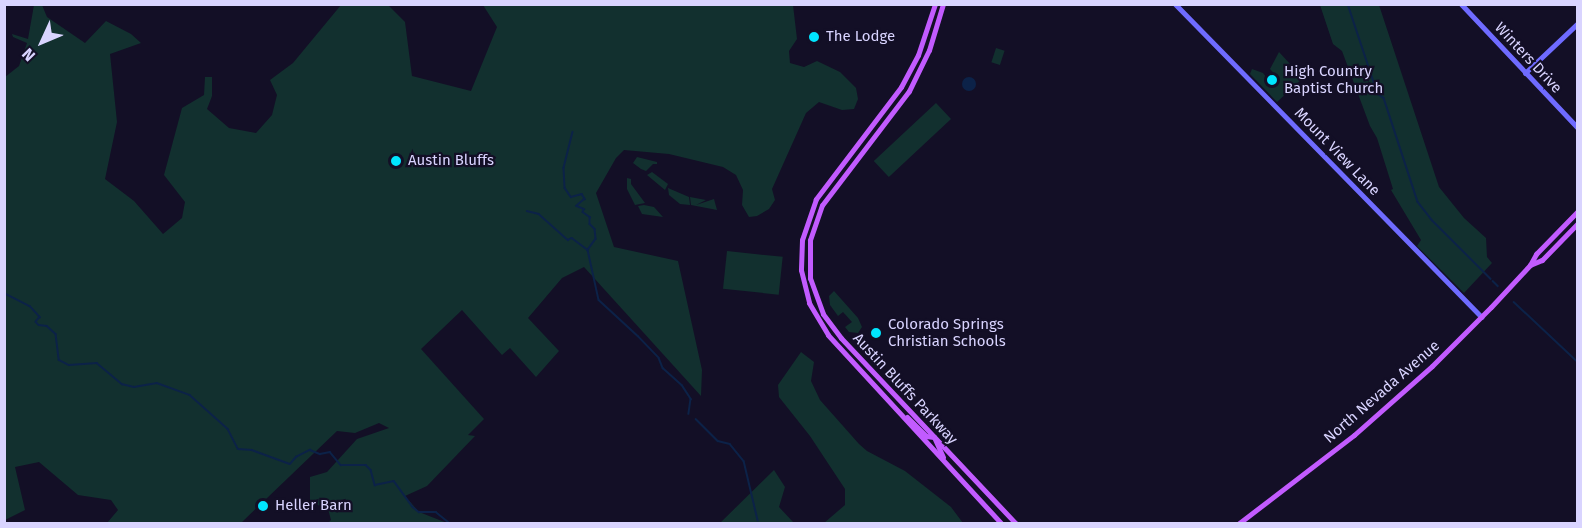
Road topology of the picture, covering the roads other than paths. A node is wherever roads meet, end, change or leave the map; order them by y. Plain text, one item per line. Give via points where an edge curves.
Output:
1 (935, 4) edge
2 (944, 4) edge
3 (1175, 4) edge
4 (1461, 4) edge
5 (1578, 23) edge
6 (1526, 73) junction
7 (1578, 128) edge
8 (1578, 211) edge
9 (1578, 223) edge
10 (1530, 265) junction
11 (1481, 317) junction
12 (891, 405) junction
13 (934, 437) junction
14 (952, 470) junction
15 (1002, 524) edge
16 (1016, 524) edge
17 (1238, 524) edge

1 - 12 main road, Austin Bluffs Parkway via 918,55 902,87 819,193 808,215 801,247 804,288 816,317
2 - 13 main road, Austin Bluffs Parkway via 929,50 909,91 822,205 812,233 809,260 814,293 831,326
3 - 11 street, Mount View Lane
4 - 6 street, Winters Drive
5 - 6 street
6 - 7 street, Winters Drive
8 - 10 main road, North Nevada Avenue
9 - 10 main road, North Nevada Avenue via 1542,260
10 - 11 main road, North Nevada Avenue
11 - 17 main road, North Nevada Avenue via 1373,419
12 - 13 main road via 926,436
12 - 14 main road, Austin Bluffs Parkway
13 - 14 main road
13 - 16 main road, Austin Bluffs Parkway
14 - 15 main road, Austin Bluffs Parkway

